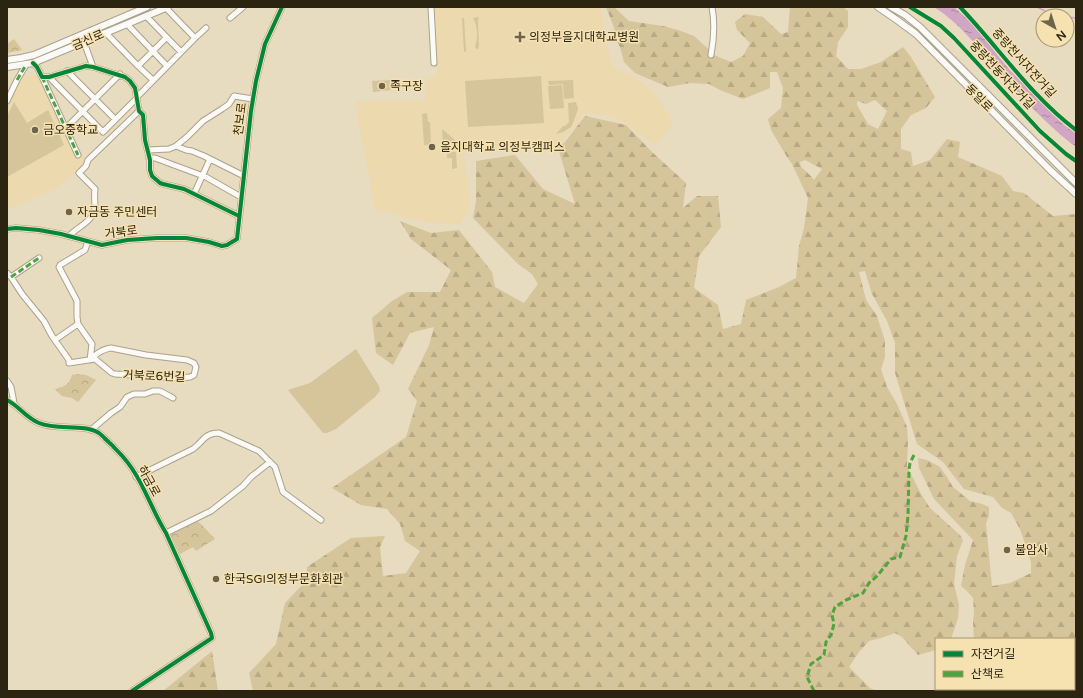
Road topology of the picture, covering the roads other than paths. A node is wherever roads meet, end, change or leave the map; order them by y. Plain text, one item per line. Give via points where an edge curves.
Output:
1 (147, 7) edge
2 (167, 7) edge
3 (243, 7) edge
4 (282, 7) edge
5 (431, 7) edge
6 (712, 7) edge
7 (878, 7) edge
8 (892, 7) edge
9 (138, 9) edge
10 (146, 16) junction
11 (230, 18) dead end
12 (127, 24) junction
13 (206, 28) dead end
14 (106, 33) junction
15 (166, 38) junction
16 (195, 38) junction
17 (84, 42) junction
18 (153, 52) junction
19 (181, 52) junction
20 (711, 55) dead end
21 (7, 60) edge
22 (33, 63) junction
23 (434, 63) dead end
24 (26, 65) junction
25 (93, 66) junction
26 (138, 66) junction
27 (167, 66) junction
28 (7, 68) edge
29 (67, 71) junction
30 (120, 74) junction
31 (42, 77) junction
32 (49, 77) junction
33 (153, 80) junction
34 (137, 97) junction
35 (95, 99) junction
36 (253, 99) junction
37 (7, 101) edge
38 (82, 111) junction
39 (139, 111) junction
40 (115, 119) junction
41 (66, 128) junction
42 (176, 146) junction
43 (148, 150) junction
44 (78, 155) dead end
45 (149, 158) junction
46 (210, 159) junction
47 (202, 176) junction
48 (244, 176) junction
49 (1076, 183) edge
50 (194, 194) junction
51 (1076, 194) edge
52 (241, 197) junction
53 (239, 216) junction
54 (7, 229) edge
55 (69, 236) junction
56 (237, 239) joint
57 (88, 241) junction
58 (39, 258) dead end
59 (9, 275) edge
60 (78, 324) junction
61 (55, 340) junction
62 (93, 359) junction
63 (7, 381) edge
64 (173, 398) dead end
65 (7, 400) edge
66 (14, 404) junction
67 (91, 430) junction
68 (270, 462) junction
69 (136, 477) junction
70 (321, 520) dead end
71 (166, 533) junction
72 (132, 691) edge

1 - 9 street, 금신로
2 - 10 street, 금신로
2 - 16 street
3 - 11 street
4 - 36 street, 천보로 via 263,52
5 - 23 street
6 - 20 street via 714,29
7 - 51 street, 동일로 via 916,34
8 - 49 street, 동일로 via 920,27
9 - 21 street, 금신로 via 34,55
10 - 12 street, 금신로
10 - 15 street
12 - 14 street, 금신로
12 - 18 street
13 - 16 street
14 - 17 street, 금신로
14 - 26 street
15 - 18 street
15 - 19 street
16 - 19 street
17 - 22 street, 금신로
17 - 25 street
18 - 26 street
18 - 27 street
19 - 27 street
22 - 24 street, 금신로
22 - 31 street
24 - 28 street, 금신로
24 - 37 street
25 - 29 street via 81,66
25 - 30 street
26 - 33 street
27 - 33 street
29 - 32 street
29 - 35 street
30 - 34 street via 130,81
30 - 35 street
31 - 32 street
31 - 41 street
32 - 38 street
33 - 34 street
34 - 39 street
34 - 40 street
35 - 38 street
35 - 40 street
36 - 42 street via 234,96 229,104 203,121
36 - 48 street, 천보로
38 - 40 street via 102,132
38 - 41 street
39 - 43 street via 143,115
39 - 55 street via 88,160 78,174 95,189 95,210 88,222
41 - 44 street
42 - 43 street
42 - 46 street
43 - 45 street
45 - 47 street
45 - 50 street via 152,176 160,183
46 - 47 street
46 - 48 street
47 - 50 street
47 - 52 street
48 - 52 street, 천보로
50 - 53 street
52 - 53 street, 천보로
53 - 56 street, 천보로
54 - 55 street, 거북로 via 40,230
55 - 57 street, 거북로
56 - 57 street, 거북로 via 222,246 186,238 157,238 102,245
57 - 60 street via 85,250 59,267 77,301
58 - 59 street
59 - 61 street, 거북로6번길
60 - 61 street
60 - 62 street via 92,344
61 - 62 street, 거북로6번길 via 69,363
62 - 62 street, 거북로6번길 via 97,354 111,348 187,360 196,367 192,377 115,374
63 - 66 street
64 - 67 street via 153,391 134,394 127,397 120,407
65 - 66 street, 하금로
66 - 67 street, 하금로 via 39,424
67 - 69 street, 하금로 via 99,433 124,458
68 - 69 street via 259,452 225,435 213,433 193,449
68 - 70 street via 275,467 283,492
68 - 71 street via 211,512
69 - 71 street, 하금로
71 - 72 street, 하금로 via 212,638

